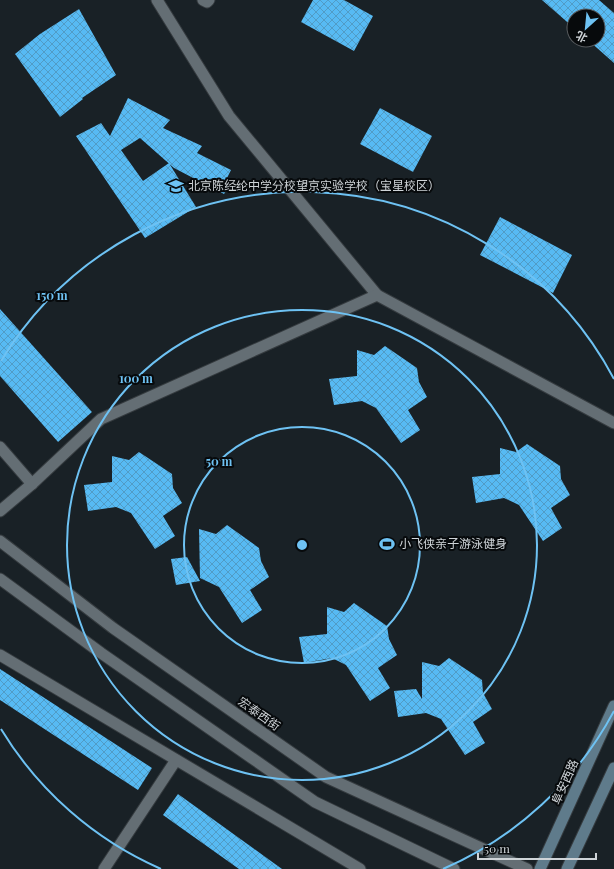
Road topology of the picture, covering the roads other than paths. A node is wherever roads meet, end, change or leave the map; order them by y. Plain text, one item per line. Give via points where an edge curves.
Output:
1 (157, 0) edge
2 (202, 0) edge
3 (209, 0) edge
4 (377, 295) junction
5 (614, 423) edge
6 (0, 447) edge
7 (32, 484) junction
8 (0, 511) edge
9 (0, 541) edge
10 (0, 580) edge
11 (0, 655) edge
12 (614, 706) edge
13 (176, 760) junction
14 (614, 768) edge
15 (104, 869) edge
16 (360, 869) edge
17 (454, 869) edge
18 (527, 869) edge
19 (540, 869) edge
20 (568, 869) edge

1 - 4 street via 229,116
2 - 3 street
4 - 5 street
4 - 7 street via 101,418
6 - 7 street
7 - 8 street
9 - 18 street, 宏泰西街 via 113,628 326,777
10 - 17 street via 315,802
11 - 13 street
12 - 19 main road, 阜安西路
13 - 15 street
13 - 16 street
14 - 20 main road

